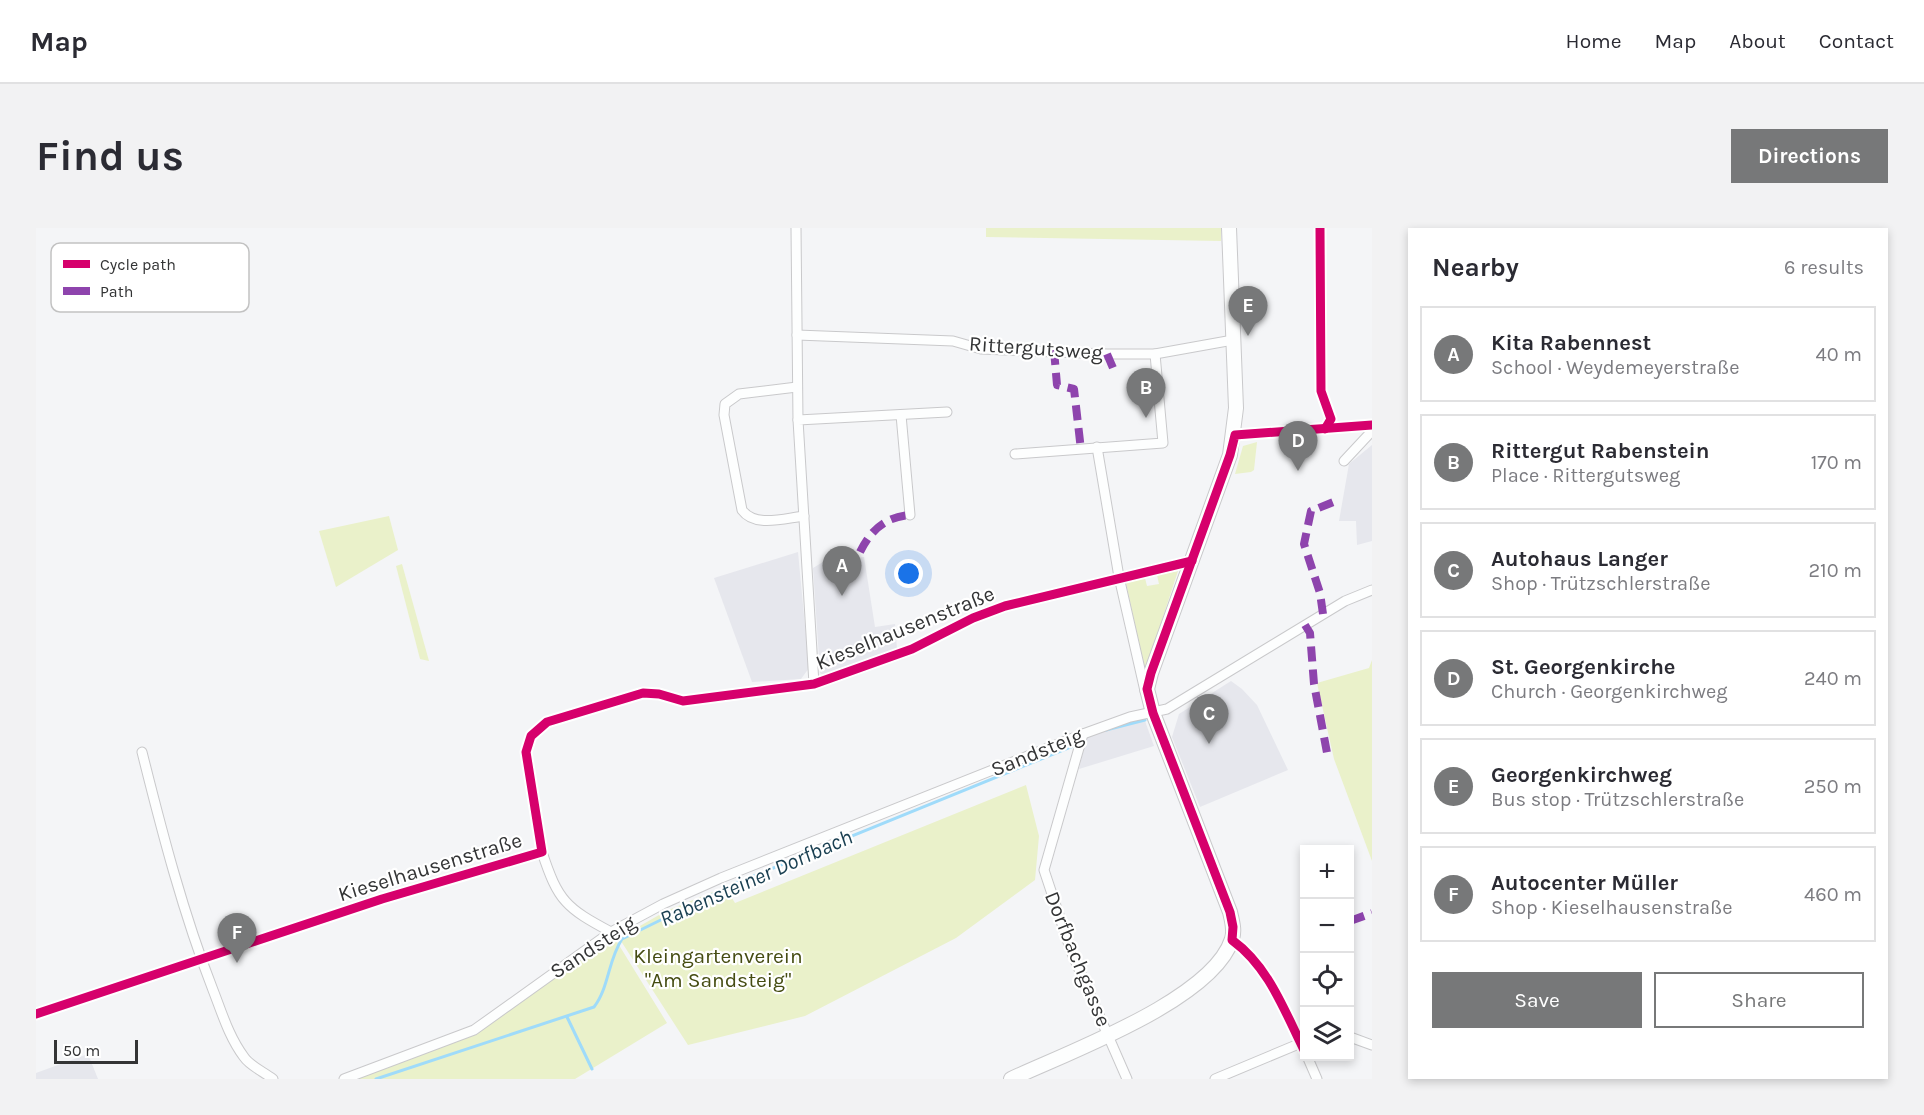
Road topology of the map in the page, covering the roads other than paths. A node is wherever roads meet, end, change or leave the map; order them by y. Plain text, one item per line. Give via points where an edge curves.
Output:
1 (796, 228) edge
2 (1229, 228) edge
3 (1320, 228) edge
4 (1320, 322) dead end
5 (797, 335) junction
6 (1233, 340) junction
7 (1155, 354) junction
8 (797, 387) junction
9 (947, 412) dead end
10 (901, 415) junction
11 (798, 420) junction
12 (1372, 425) edge
13 (1372, 431) edge
14 (1235, 435) junction
15 (1097, 447) junction
16 (1015, 454) dead end
17 (1344, 461) dead end
18 (910, 515) dead end
19 (804, 516) junction
20 (1192, 561) junction
21 (1119, 577) junction
22 (1372, 590) edge
23 (814, 684) junction
24 (1153, 713) junction
25 (1083, 734) junction
26 (142, 752) dead end
27 (542, 852) junction
28 (611, 932) junction
29 (1232, 940) junction
30 (202, 960) junction
31 (36, 1014) edge
32 (1108, 1034) junction
33 (1354, 1038) edge
34 (1300, 1040) edge
35 (1372, 1045) edge
36 (1300, 1049) edge
37 (1309, 1061) edge
38 (273, 1079) edge
39 (344, 1079) edge
40 (1011, 1079) edge
41 (1127, 1079) edge
42 (1215, 1079) edge
43 (1317, 1079) edge

1 - 5 street
2 - 6 street
3 - 4 street
5 - 7 street, Rittergutsweg via 953,341 981,349 1015,351
5 - 8 street
6 - 7 street, Rittergutsweg
6 - 14 street
7 - 15 street via 1163,443
8 - 11 street
8 - 19 street via 739,394 725,404 724,415 746,516 763,520
9 - 10 street
10 - 11 street
10 - 18 street
11 - 19 street
12 - 14 street
13 - 17 street
14 - 20 street
15 - 16 street
15 - 21 street
19 - 23 street
20 - 21 street, Kieselhausenstraße
20 - 24 street via 1151,673 1148,689
21 - 23 street, Kieselhausenstraße via 1005,606 912,649
21 - 24 street via 1142,683
22 - 24 street, Sandsteig via 1345,601 1167,709
23 - 27 street, Kieselhausenstraße via 683,701 643,693 547,722 531,736 526,752
24 - 25 street, Sandsteig
24 - 29 street via 1230,912
25 - 28 street, Sandsteig via 721,878
25 - 32 street, Dorfbachgasse via 1044,870 1071,951
26 - 30 street
27 - 28 street, Kieselhausenstraße via 561,899 580,916
27 - 30 street, Kieselhausenstraße via 382,899
28 - 39 street, Sandsteig via 474,1030
29 - 32 street via 1195,985 1149,1016
29 - 34 street via 1254,958
30 - 31 street, Kieselhausenstraße
30 - 38 street via 234,1042 246,1059
32 - 40 street
32 - 41 street, Dorfbachgasse
33 - 35 street
36 - 42 street
37 - 43 street

